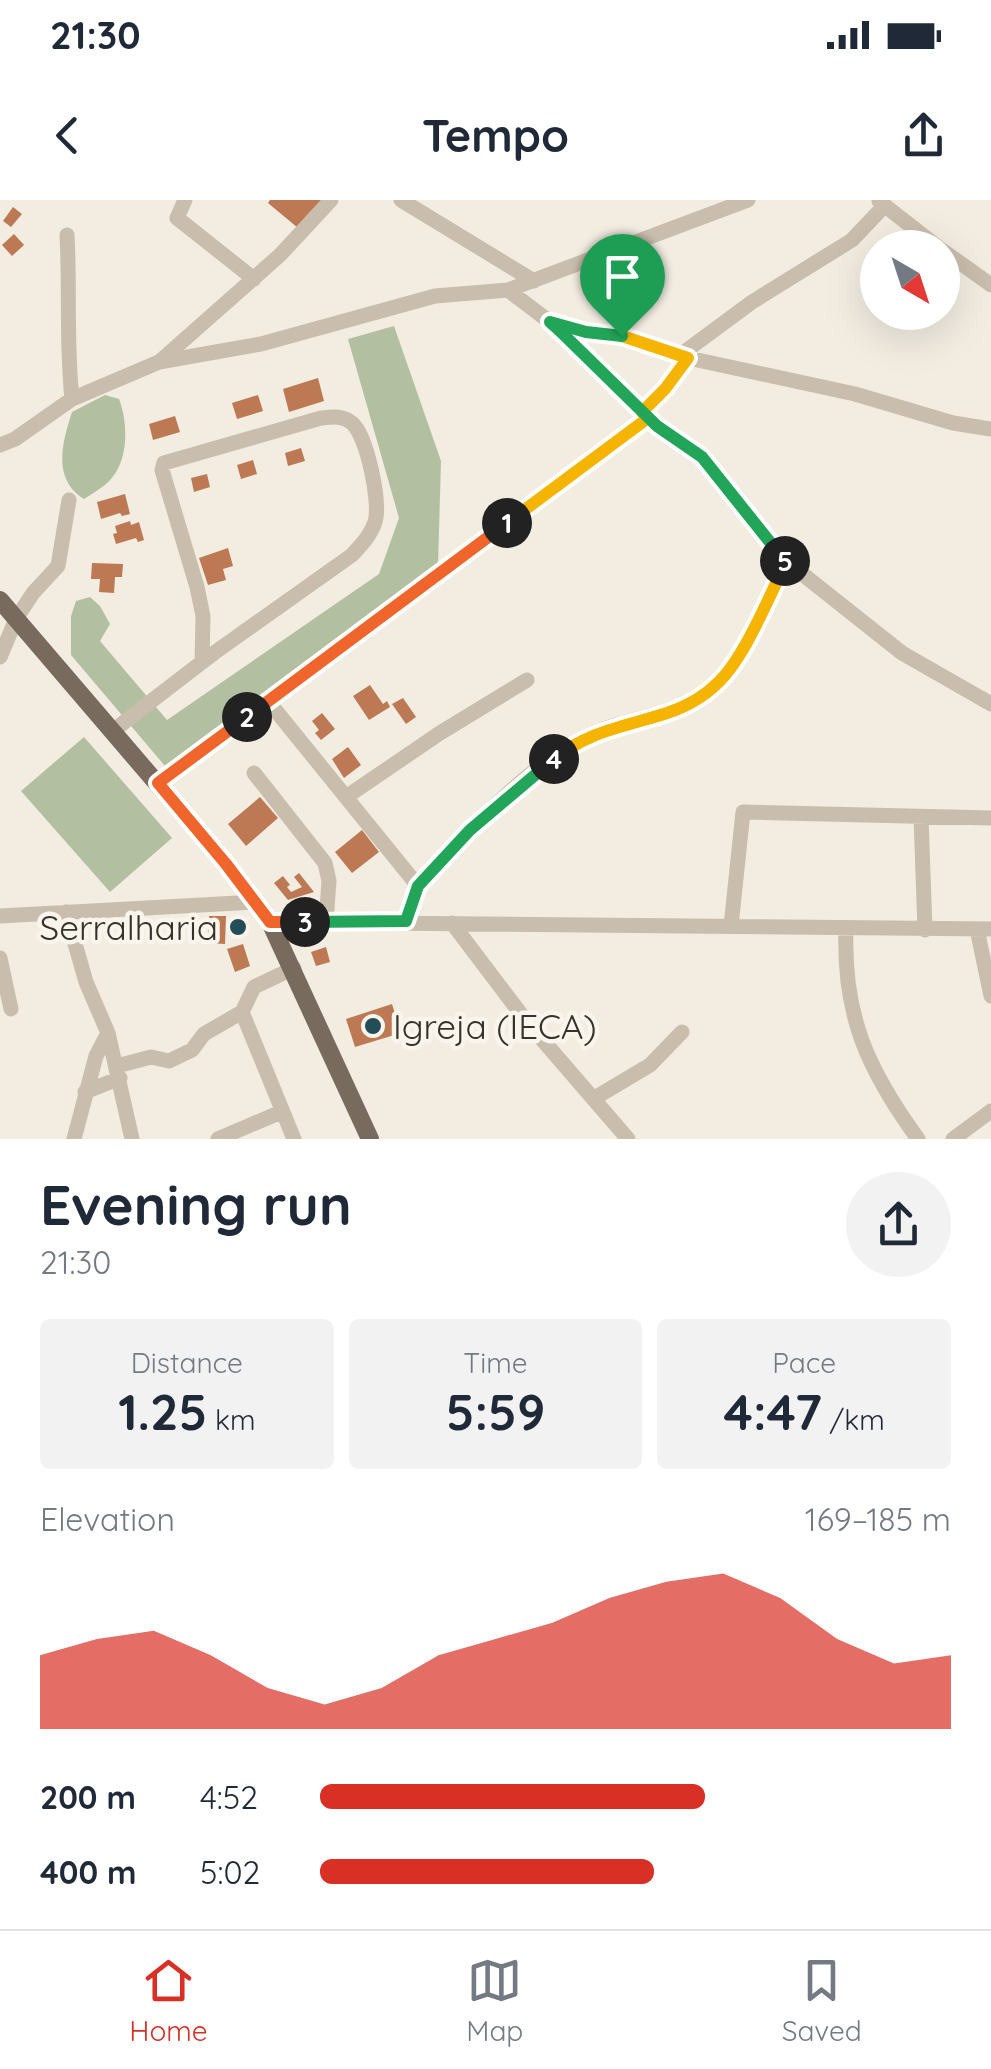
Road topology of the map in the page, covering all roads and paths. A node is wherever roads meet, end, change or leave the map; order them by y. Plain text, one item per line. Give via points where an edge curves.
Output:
1 (185, 200) edge
2 (331, 200) edge
3 (402, 200) edge
4 (748, 200) edge
5 (881, 202) edge
6 (917, 230) edge
7 (67, 235) dead end
8 (960, 263) edge
9 (254, 279) junction
10 (534, 281) junction
11 (991, 285) edge
12 (508, 290) junction
13 (550, 322) junction
14 (683, 357) junction
15 (159, 362) junction
16 (72, 399) junction
17 (645, 415) junction
18 (991, 428) edge
19 (0, 445) edge
20 (69, 500) dead end
21 (786, 561) junction
22 (0, 600) edge
23 (16, 620) junction
24 (0, 657) edge
25 (202, 662) junction
26 (527, 680) dead end
27 (268, 701) junction
28 (991, 704) edge
29 (113, 731) junction
30 (254, 773) dead end
31 (158, 783) junction
32 (346, 797) junction
33 (921, 817) junction
34 (991, 818) edge
35 (418, 886) junction
36 (256, 902) junction
37 (66, 912) junction
38 (0, 916) edge
39 (406, 921) junction
40 (270, 922) junction
41 (326, 922) junction
42 (452, 923) junction
43 (731, 926) junction
44 (984, 929) edge
45 (846, 930) junction
46 (925, 930) junction
47 (0, 958) edge
48 (294, 968) junction
49 (991, 996) edge
50 (11, 1009) dead end
51 (242, 1012) junction
52 (682, 1032) dead end
53 (108, 1033) junction
54 (118, 1072) junction
55 (86, 1092) junction
56 (593, 1099) junction
57 (991, 1111) edge
58 (281, 1112) junction
59 (368, 1138) edge
60 (74, 1139) edge
61 (132, 1139) edge
62 (218, 1139) edge
63 (294, 1139) edge
64 (628, 1139) edge
65 (918, 1139) edge
66 (953, 1139) edge

1 - 9 street via 177,218
2 - 9 street
3 - 10 street
4 - 10 street
5 - 6 street
5 - 14 street via 852,240 752,302
7 - 16 street
8 - 11 street
9 - 15 street
10 - 12 street
12 - 13 street
12 - 15 street via 435,296 262,344
13 - 14 street via 647,342
13 - 17 street
14 - 17 street
14 - 18 street
15 - 16 street
16 - 19 street
17 - 21 street via 702,457
17 - 27 street
20 - 23 street via 58,566
21 - 28 street via 902,653
21 - 35 street via 738,662 720,682 681,707 571,746 509,793
22 - 23 main road
23 - 24 street
23 - 29 main road
25 - 25 street via 202,616 164,464 321,418 352,423 378,501 368,538
25 - 29 street
26 - 32 street
27 - 31 street
27 - 32 street
29 - 31 main road
30 - 41 street via 325,863
31 - 36 main road
32 - 35 street
33 - 34 street
33 - 43 street via 743,812
33 - 46 street
35 - 39 street
36 - 37 street
36 - 40 main road
37 - 38 street
37 - 53 street
39 - 41 street
39 - 42 street
40 - 41 street
40 - 48 main road
42 - 43 street
42 - 56 street
43 - 45 street
44 - 46 street
44 - 49 street
45 - 46 street
45 - 65 street via 847,996 862,1045
47 - 50 street
48 - 51 street via 254,987
48 - 59 main road
51 - 54 street via 169,1062 151,1057
51 - 58 street
52 - 56 street via 650,1065
53 - 54 street
53 - 55 street
54 - 55 street
54 - 61 street
55 - 60 street
56 - 64 street
57 - 66 street
58 - 62 street
58 - 63 street

